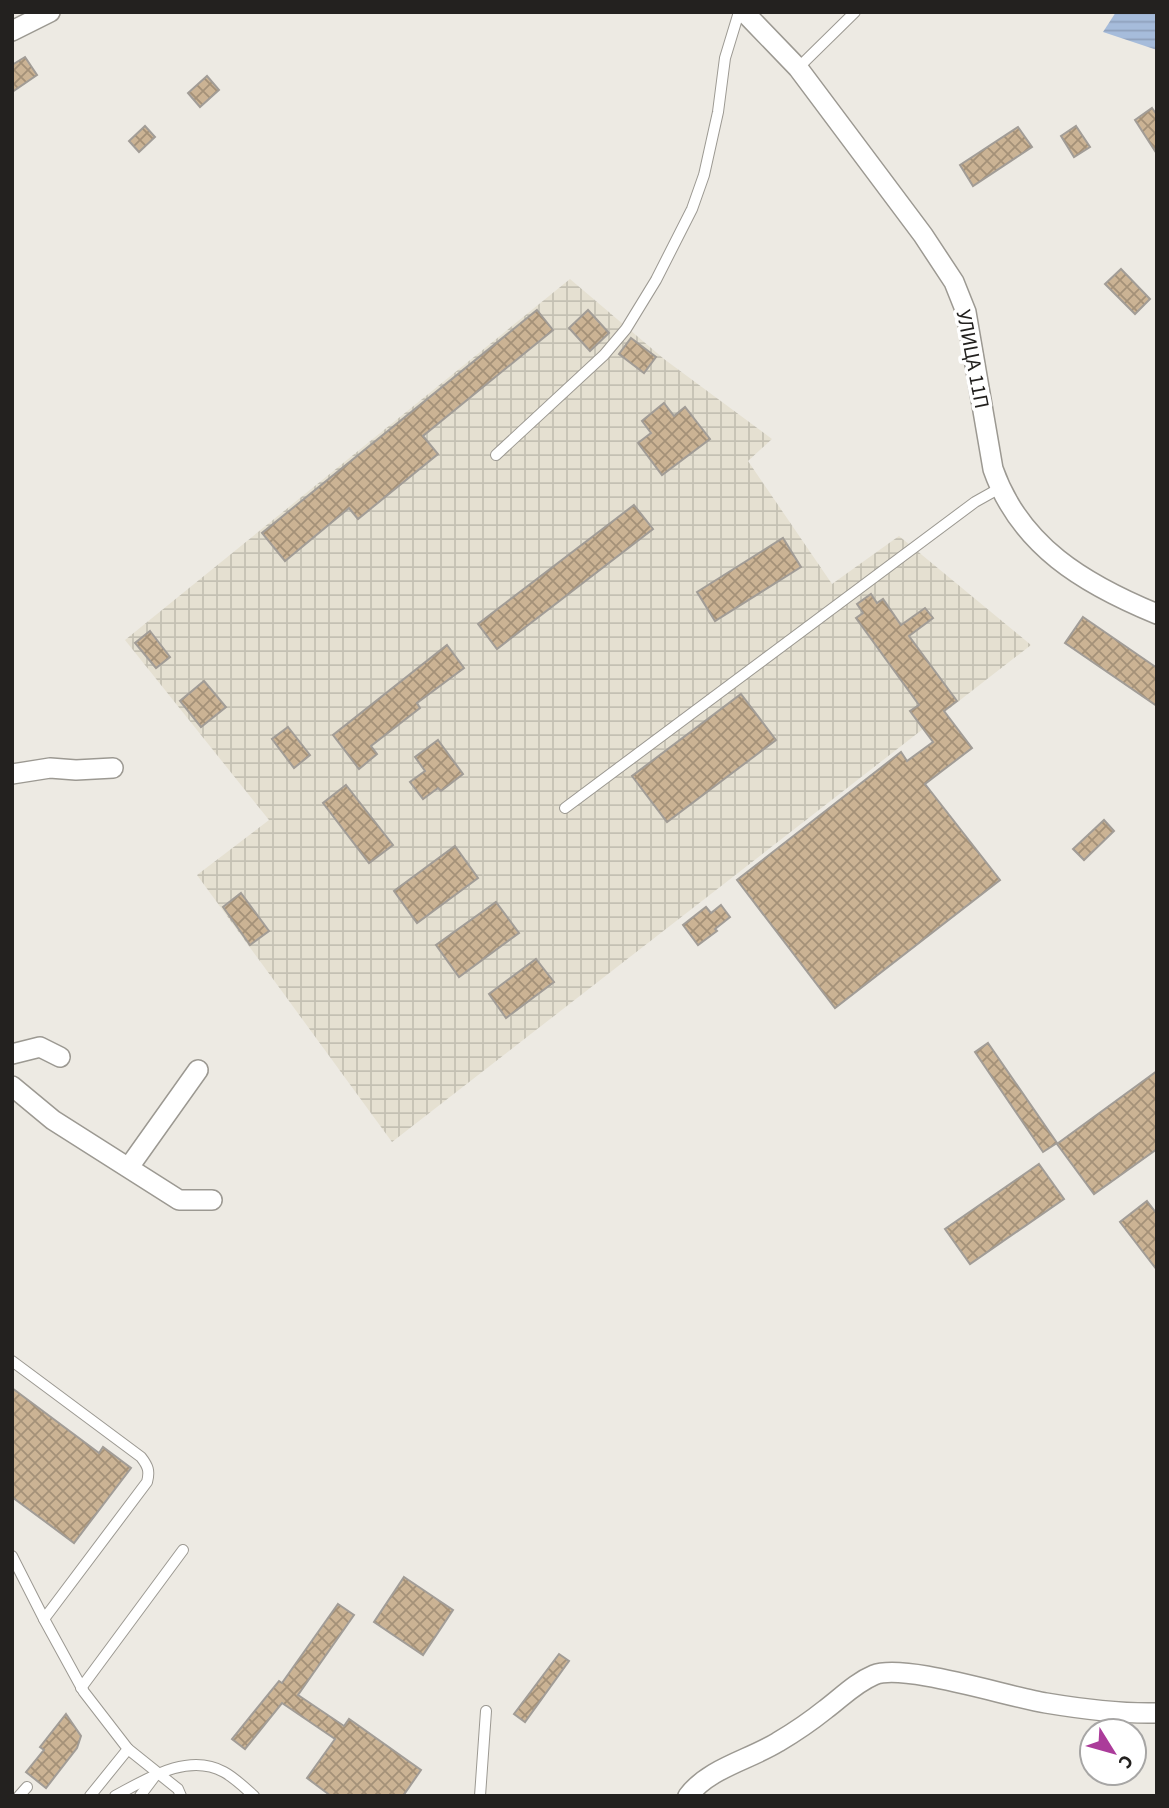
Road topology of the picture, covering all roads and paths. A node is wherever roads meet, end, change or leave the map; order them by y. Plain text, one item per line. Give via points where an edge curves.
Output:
1 (50, 12) edge
2 (742, 12) edge
3 (855, 12) edge
4 (12, 31) edge
5 (798, 68) junction
6 (496, 455) dead end
7 (1000, 488) junction
8 (1157, 614) edge
9 (113, 768) dead end
10 (12, 774) edge
11 (565, 808) dead end
12 (12, 1054) edge
13 (60, 1057) dead end
14 (198, 1070) dead end
15 (12, 1086) edge
16 (129, 1167) junction
17 (212, 1200) dead end
18 (12, 1361) edge
19 (183, 1550) dead end
20 (12, 1556) edge
21 (44, 1619) junction
22 (81, 1688) junction
23 (486, 1711) dead end
24 (1157, 1713) edge
25 (128, 1749) junction
26 (158, 1773) junction
27 (27, 1787) dead end
28 (19, 1796) edge
29 (90, 1796) edge
30 (115, 1796) edge
31 (140, 1796) edge
32 (181, 1796) edge
33 (254, 1796) edge
34 (480, 1796) edge
35 (688, 1796) edge

1 - 4 street
2 - 5 street, УЛИЦА 11П
2 - 6 lane via 725,58 704,175 656,280 604,355
3 - 5 lane
5 - 7 street, УЛИЦА 11П via 954,282 966,312
7 - 8 street, УЛИЦА 11П via 1011,510 1045,550 1097,584
7 - 11 lane via 975,502
9 - 10 street via 50,768
12 - 13 street via 40,1046
14 - 16 street
15 - 16 street via 53,1120
16 - 17 street via 179,1200
18 - 21 lane via 141,1457 149,1474
19 - 22 lane
20 - 21 lane
21 - 22 lane
22 - 25 lane
23 - 34 lane
24 - 35 street via 1044,1703 889,1671 858,1683 797,1730 761,1753 710,1776
25 - 26 lane
25 - 29 lane
26 - 30 lane
26 - 31 lane
26 - 32 lane
26 - 33 lane via 182,1766 209,1767 224,1772
27 - 28 lane

